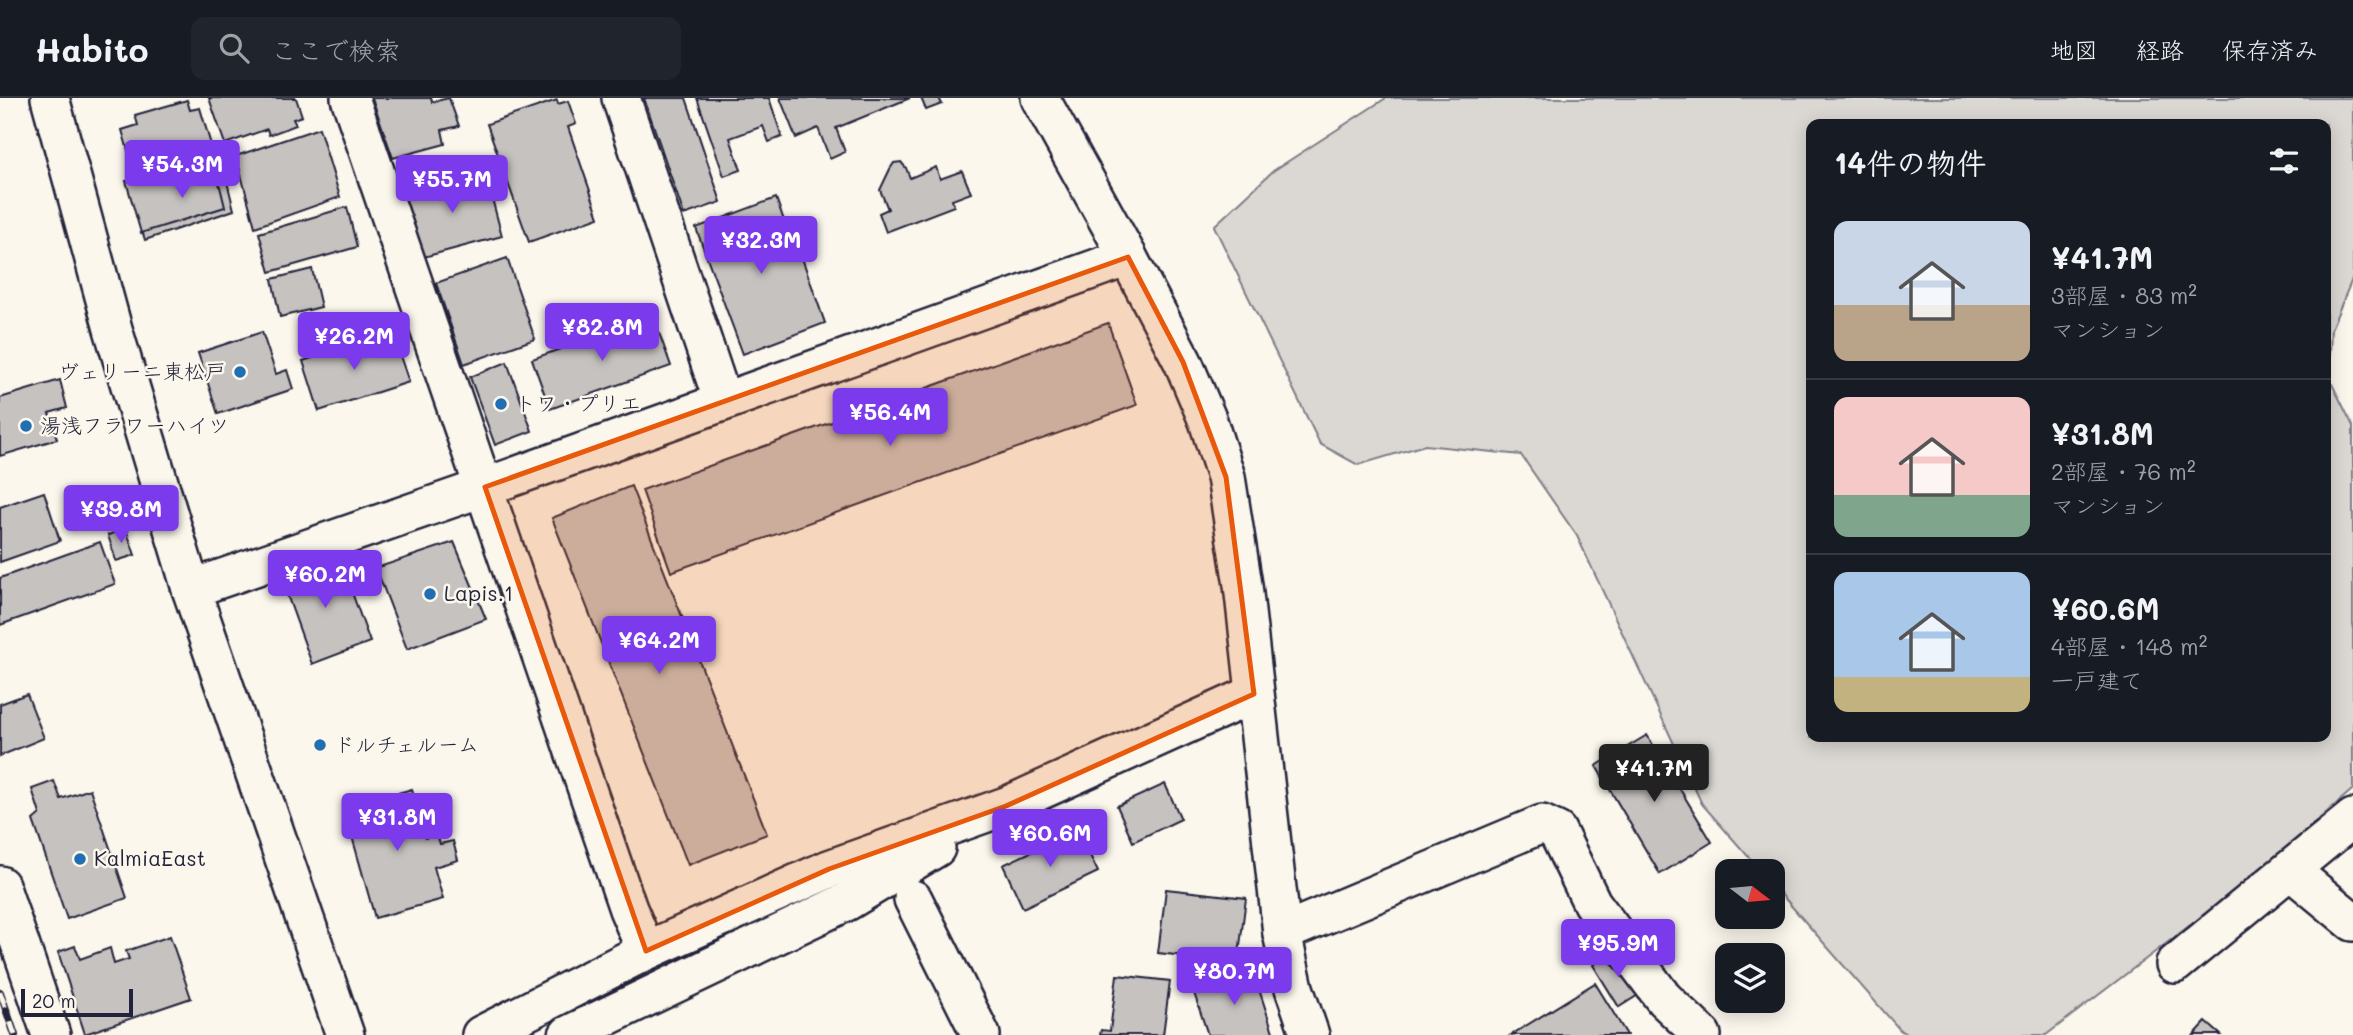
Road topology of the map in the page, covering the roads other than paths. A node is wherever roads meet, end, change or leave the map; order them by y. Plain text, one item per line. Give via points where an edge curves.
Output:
1 (50, 98) edge
2 (350, 98) edge
3 (621, 98) edge
4 (1040, 98) edge
5 (1128, 257) junction
6 (723, 402) junction
7 (485, 488) junction
8 (191, 589) junction
9 (1254, 694) junction
10 (1006, 806) junction
11 (2353, 818) edge
12 (2290, 870) junction
13 (0, 885) edge
14 (913, 899) dead end
15 (2353, 922) edge
16 (1282, 933) junction
17 (646, 951) junction
18 (2175, 964) dead end
19 (51, 1035) edge
20 (345, 1035) edge
21 (481, 1035) edge
22 (568, 1035) edge
23 (981, 1035) edge
24 (1310, 1035) edge
25 (1702, 1035) edge

1 - 8 street
2 - 7 street
3 - 6 street
4 - 5 street
5 - 6 street
5 - 9 street via 1183,362 1226,477
6 - 7 street
7 - 8 street
7 - 17 street
8 - 20 street
9 - 10 street
9 - 16 street
10 - 17 street via 829,869
10 - 22 street via 848,901
11 - 12 street
12 - 15 street
12 - 18 street
13 - 19 street
14 - 23 street
16 - 24 street
16 - 25 street via 1542,824 1557,831 1592,903 1664,999
17 - 21 street

